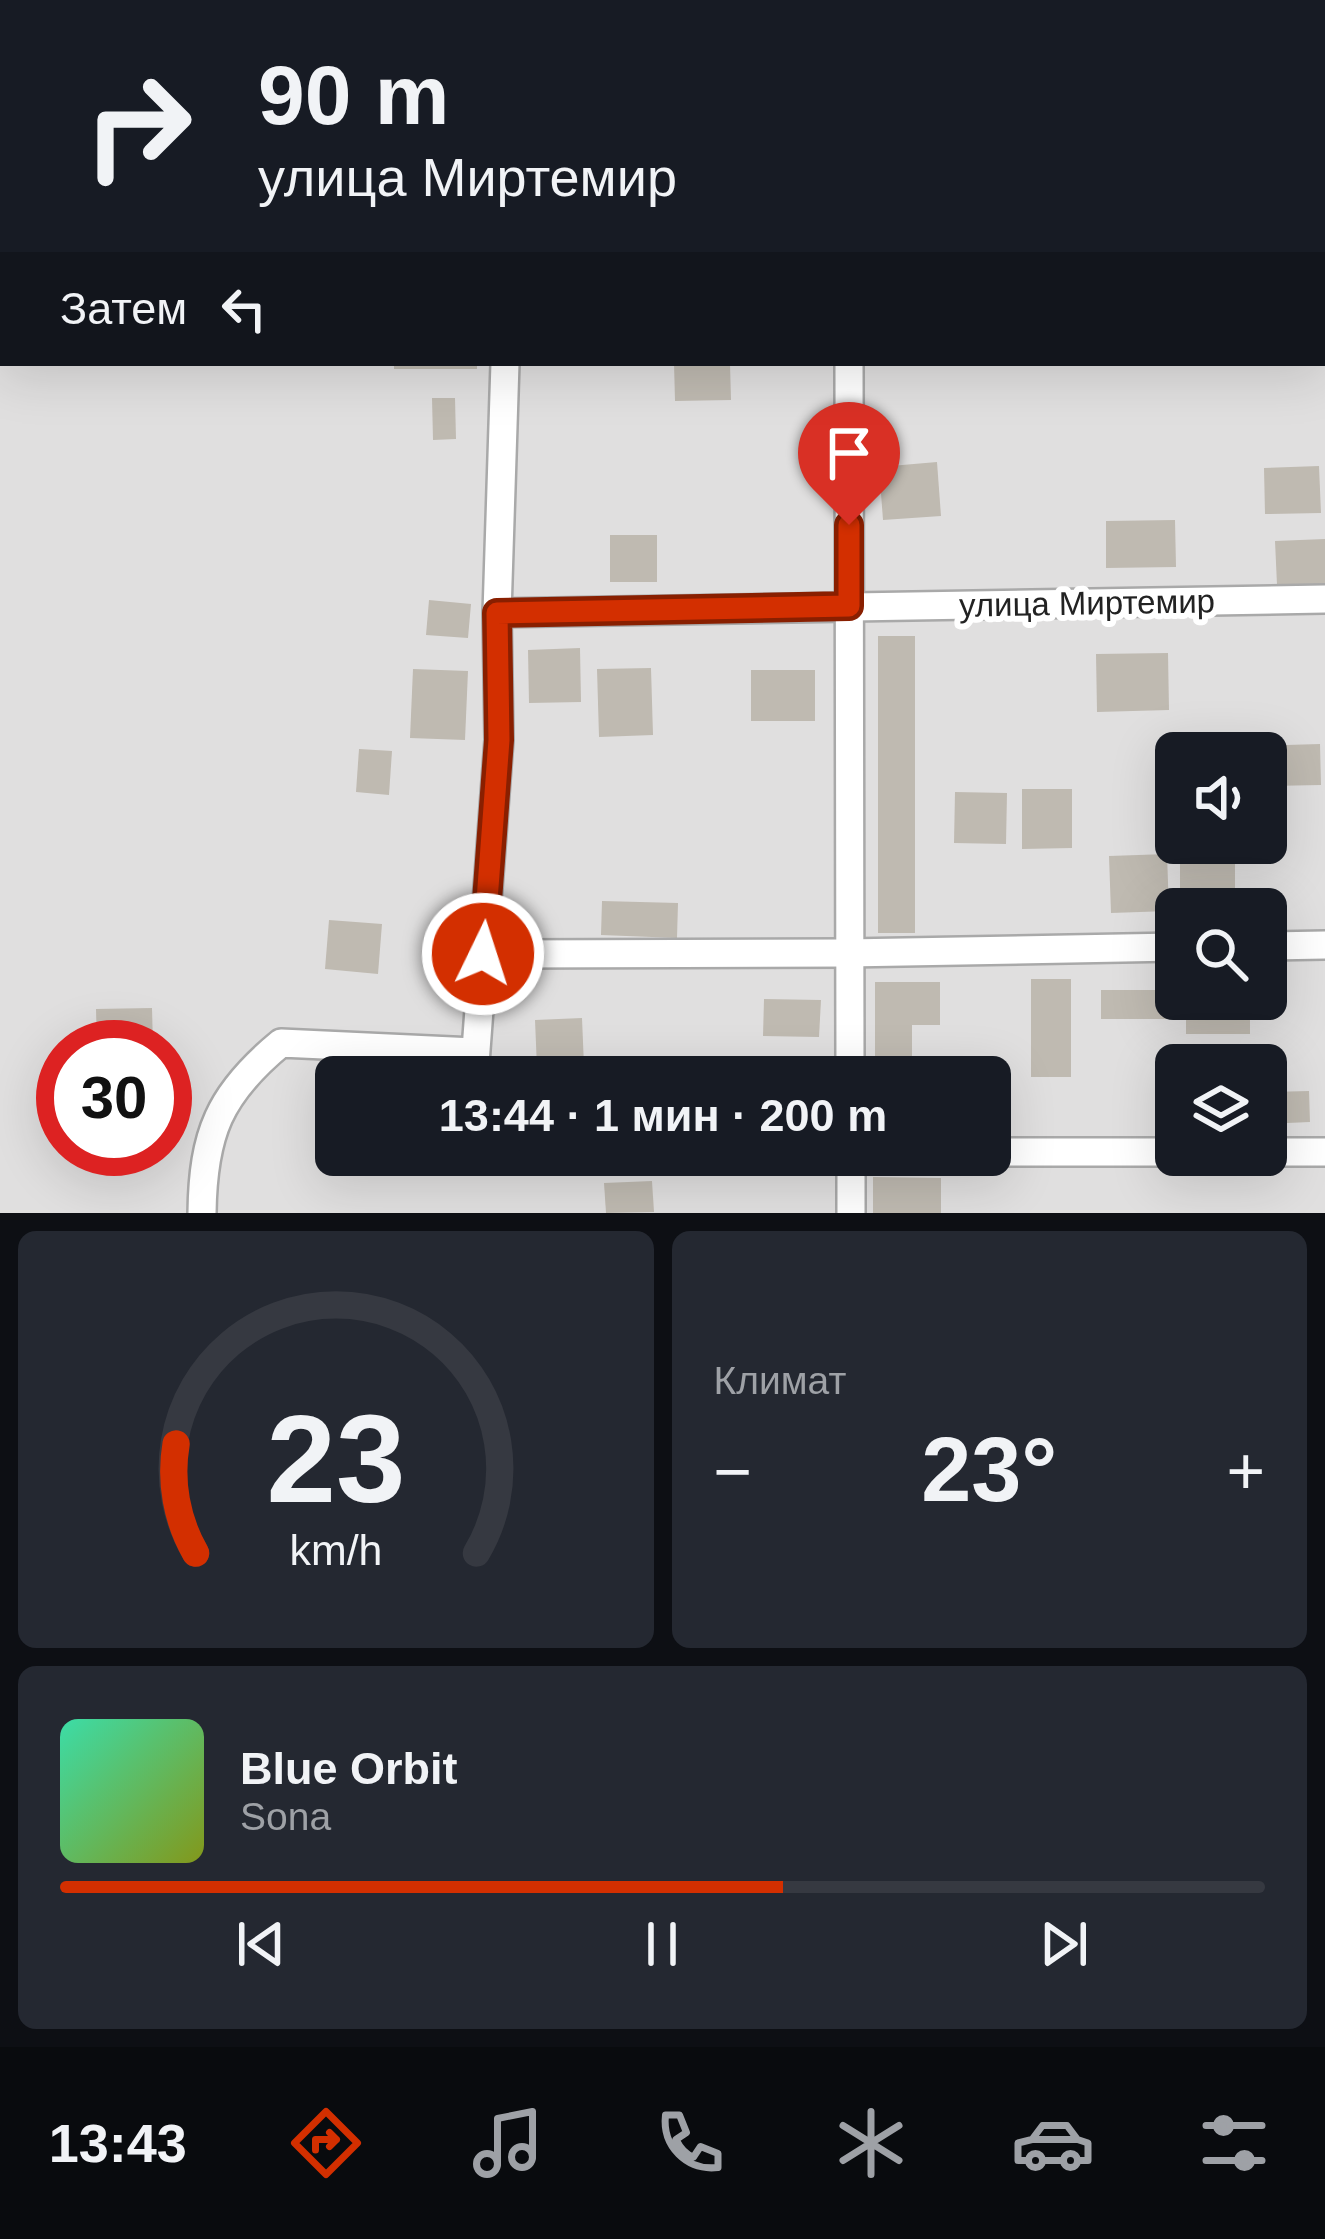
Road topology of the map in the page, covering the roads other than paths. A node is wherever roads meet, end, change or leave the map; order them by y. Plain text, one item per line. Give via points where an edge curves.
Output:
1 (505, 366) edge
2 (849, 366) edge
3 (1325, 599) edge
4 (849, 606) junction
5 (497, 613) junction
6 (1325, 945) edge
7 (1287, 946) edge
8 (1155, 947) edge
9 (847, 953) junction
10 (483, 954) junction
11 (398, 1056) edge
12 (475, 1056) edge
13 (849, 1056) edge
14 (1011, 1152) edge
15 (1155, 1152) edge
16 (1287, 1152) edge
17 (1325, 1152) edge
18 (851, 1176) edge
19 (202, 1213) edge
20 (850, 1213) edge

1 - 5 street
2 - 4 street
3 - 4 street, улица Миртемир
4 - 5 street, улица Миртемир
4 - 9 street
5 - 10 street via 499,740
6 - 7 street
8 - 9 street
9 - 10 street
9 - 13 street
10 - 12 street
11 - 19 street via 281,1042 252,1066 214,1125 203,1161
14 - 15 street
16 - 17 street
18 - 20 street

